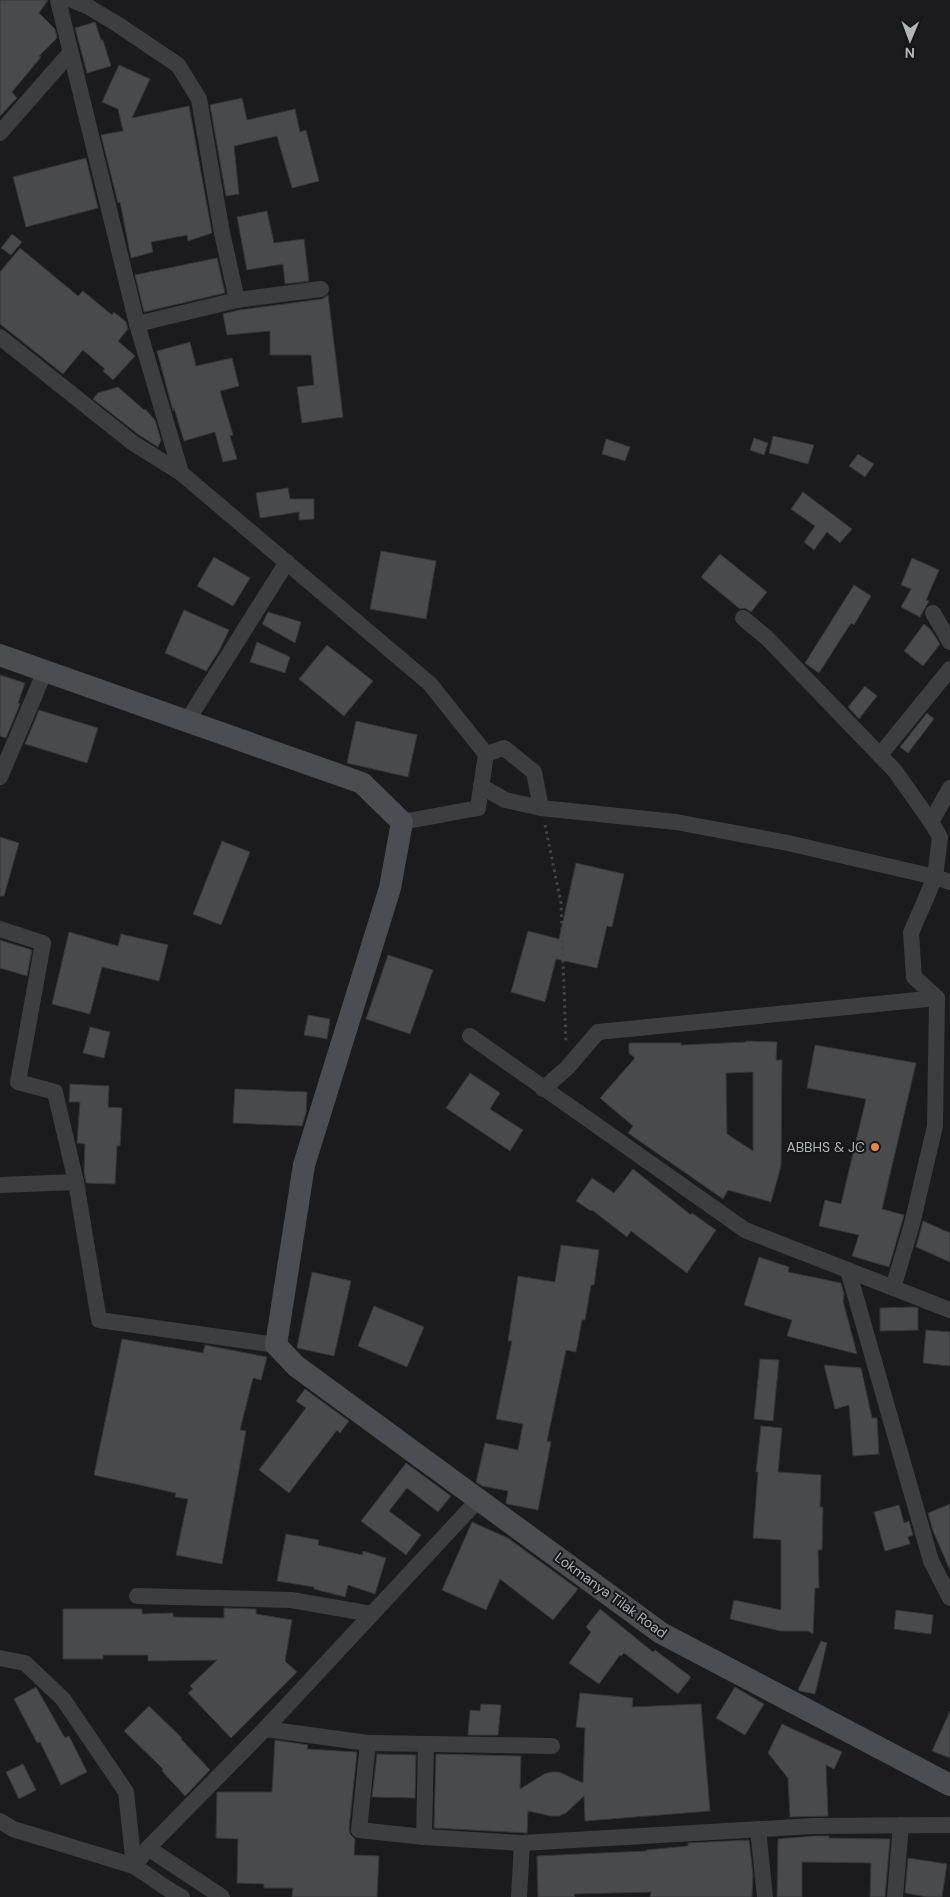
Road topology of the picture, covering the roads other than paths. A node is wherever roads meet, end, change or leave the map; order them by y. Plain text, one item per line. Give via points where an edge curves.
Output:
1 (58, 0) edge
2 (72, 0) edge
3 (70, 53) junction
4 (0, 133) edge
5 (321, 289) dead end
6 (238, 300) junction
7 (137, 324) junction
8 (0, 337) edge
9 (182, 473) junction
10 (287, 562) junction
11 (933, 613) dead end
12 (743, 618) dead end
13 (950, 642) edge
14 (0, 655) edge
15 (950, 669) edge
16 (45, 671) junction
17 (187, 721) junction
18 (486, 754) junction
19 (880, 755) junction
20 (0, 777) edge
21 (481, 786) junction
22 (950, 788) edge
23 (541, 808) junction
24 (402, 822) junction
25 (931, 822) junction
26 (942, 880) edge
27 (0, 929) edge
28 (937, 998) junction
29 (943, 1027) edge
30 (470, 1036) dead end
31 (543, 1089) junction
32 (76, 1182) junction
33 (0, 1186) edge
34 (848, 1270) junction
35 (893, 1288) junction
36 (950, 1310) edge
37 (276, 1345) junction
38 (479, 1499) junction
39 (137, 1596) dead end
40 (950, 1598) edge
41 (372, 1614) junction
42 (0, 1658) edge
43 (265, 1729) junction
44 (368, 1743) junction
45 (426, 1744) junction
46 (552, 1746) dead end
47 (950, 1785) edge
48 (0, 1822) edge
49 (901, 1825) junction
50 (950, 1825) edge
51 (758, 1829) junction
52 (424, 1837) junction
53 (522, 1842) junction
54 (148, 1848) junction
55 (134, 1866) junction
56 (182, 1897) edge
57 (222, 1897) edge
58 (520, 1897) edge
59 (765, 1897) edge
60 (895, 1897) edge

1 - 3 street
2 - 6 street via 117,24 178,65 199,100 222,232
3 - 4 street
3 - 7 street
5 - 6 street
6 - 7 street
7 - 9 street
8 - 9 street via 133,443
9 - 10 street
10 - 17 street
10 - 18 street via 430,684
11 - 13 street
12 - 19 street via 767,638
14 - 16 main road
15 - 19 street
16 - 17 main road
16 - 20 street
17 - 24 main road via 362,783
18 - 21 street
18 - 23 street via 504,748 534,772
19 - 25 street
21 - 23 street via 505,800
21 - 24 street via 478,808
22 - 25 street
23 - 26 street via 676,822 788,843
24 - 37 main road via 390,888 304,1165
25 - 26 street via 940,837
26 - 28 street via 911,933 914,977
27 - 32 street via 43,943 18,1082 55,1092
28 - 29 street
28 - 31 street via 598,1032 567,1068
29 - 35 street via 935,1126
30 - 31 street
31 - 34 street via 745,1230
32 - 33 street
32 - 37 street via 98,1320
34 - 35 street
34 - 40 street via 931,1561
35 - 36 street
37 - 38 main road, Lokmanya Tilak Road via 296,1366
38 - 41 street
38 - 47 main road, Lokmanya Tilak Road via 661,1633
39 - 41 street via 291,1600
41 - 43 street
42 - 55 street via 25,1663 63,1699 126,1792
43 - 44 street
43 - 54 street
44 - 45 street
44 - 52 street via 359,1830
45 - 46 street
45 - 52 street
48 - 55 street
49 - 50 street
49 - 51 street
49 - 60 street
51 - 53 street
51 - 59 street
52 - 53 street
53 - 58 street
54 - 55 street
54 - 57 street
55 - 56 street

